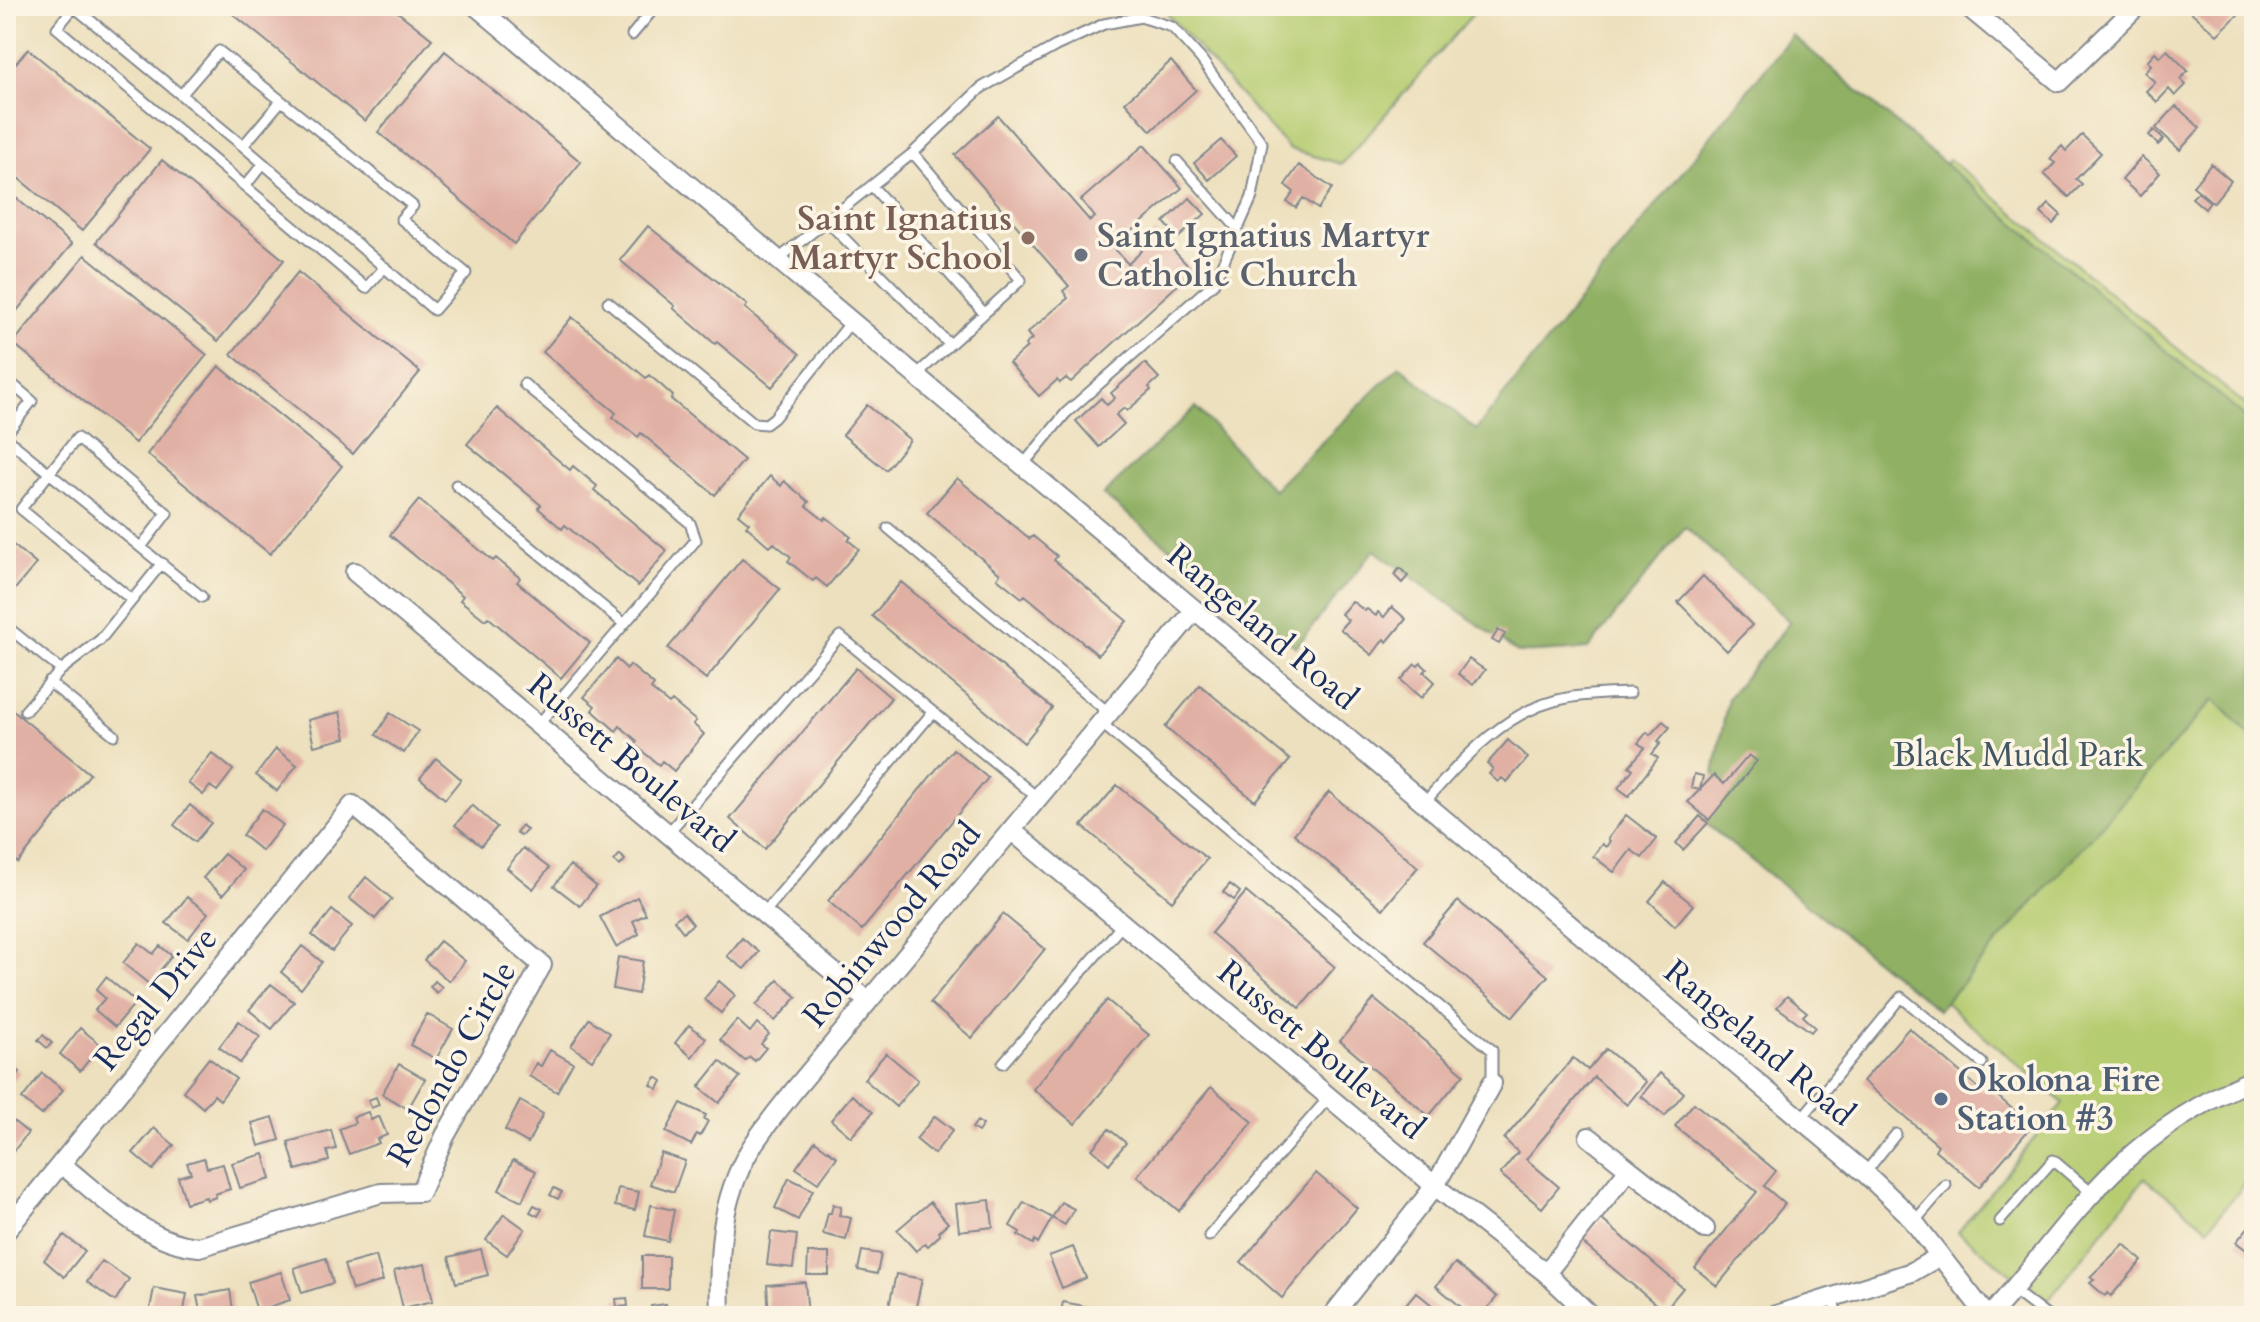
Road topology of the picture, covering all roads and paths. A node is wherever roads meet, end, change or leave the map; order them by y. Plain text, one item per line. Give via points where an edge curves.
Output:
1 (476, 6) edge
2 (656, 6) edge
3 (1967, 6) edge
4 (2137, 6) edge
5 (73, 7) edge
6 (632, 35) dead end
7 (181, 95) junction
8 (281, 101) junction
9 (243, 146) junction
10 (913, 153) junction
11 (1177, 161) dead end
12 (263, 164) junction
13 (245, 186) junction
14 (872, 186) junction
15 (827, 221) junction
16 (1238, 229) junction
17 (777, 260) junction
18 (385, 267) junction
19 (608, 302) dead end
20 (983, 312) junction
21 (851, 322) junction
22 (949, 344) junction
23 (915, 376) junction
24 (6, 379) edge
25 (524, 384) dead end
26 (6, 436) edge
27 (1022, 466) junction
28 (49, 473) junction
29 (456, 485) dead end
30 (888, 528) dead end
31 (141, 547) junction
32 (162, 563) junction
33 (355, 572) dead end
34 (202, 597) dead end
35 (132, 600) junction
36 (1194, 611) junction
37 (623, 623) junction
38 (6, 626) edge
39 (61, 670) junction
40 (49, 682) junction
41 (1630, 693) dead end
42 (25, 711) dead end
43 (933, 712) junction
44 (1105, 718) junction
45 (538, 725) junction
46 (114, 735) dead end
47 (1038, 798) junction
48 (1424, 803) junction
49 (353, 805) joint
50 (1011, 830) junction
51 (668, 833) junction
52 (764, 913) junction
53 (1123, 924) junction
54 (868, 1001) junction
55 (1003, 1063) dead end
56 (1982, 1063) dead end
57 (2254, 1079) edge
58 (1492, 1083) joint
59 (1330, 1096) junction
60 (1801, 1119) junction
61 (1896, 1134) dead end
62 (1589, 1137) dead end
63 (61, 1164) junction
64 (1629, 1169) junction
65 (1865, 1173) junction
66 (1946, 1185) dead end
67 (1435, 1186) junction
68 (2093, 1194) junction
69 (2000, 1221) dead end
70 (1914, 1222) junction
71 (1705, 1229) dead end
72 (6, 1231) edge
73 (1209, 1236) dead end
74 (1940, 1256) junction
75 (1546, 1273) junction
76 (2013, 1290) junction
77 (1831, 1296) junction
78 (720, 1316) edge
79 (1332, 1316) edge
80 (1591, 1316) edge
81 (1773, 1316) edge
82 (1838, 1316) edge
83 (1989, 1316) edge
84 (2047, 1316) edge

1 - 17 street, Rangeland Road
2 - 6 lane
3 - 4 street via 2059,82
5 - 7 lane
5 - 13 lane via 57,28
7 - 8 lane via 219,51
7 - 9 lane
8 - 9 lane
8 - 18 lane via 413,206 401,219 466,273 434,310
9 - 12 lane
10 - 14 lane
10 - 16 lane via 981,88 1104,24 1141,17 1172,27 1262,143 1252,197
10 - 20 lane via 1021,280
11 - 16 lane
12 - 13 lane
12 - 18 lane
13 - 18 lane via 366,288
14 - 15 lane
14 - 20 lane
15 - 17 lane
15 - 22 lane
16 - 27 lane via 1214,283 1066,413
17 - 21 street, Rangeland Road
19 - 21 lane via 754,423 766,424
20 - 22 lane
21 - 23 street, Rangeland Road
22 - 23 lane
23 - 27 street, Rangeland Road
24 - 26 lane via 32,401
25 - 37 lane via 690,523 696,540
26 - 28 lane
27 - 36 street, Rangeland Road
28 - 31 lane
28 - 31 lane via 77,438 167,513
28 - 35 lane via 21,509
29 - 37 lane
30 - 44 lane
31 - 32 lane
32 - 34 lane
32 - 35 lane
33 - 45 street, Russett Boulevard
35 - 39 lane via 100,640
36 - 44 street, Robinwood Road
36 - 48 street, Rangeland Road
37 - 45 lane
38 - 39 lane
39 - 40 lane
40 - 42 lane
40 - 46 lane
41 - 48 lane via 1565,698 1521,714 1474,749
43 - 47 lane
43 - 51 lane via 840,636
43 - 52 lane
44 - 47 street, Robinwood Road
44 - 58 lane via 1492,1050
45 - 51 street, Russett Boulevard
47 - 50 street, Robinwood Road
48 - 60 street, Rangeland Road
49 - 63 street, Regal Drive
49 - 63 street, Redondo Circle via 542,965 445,1136 420,1192 381,1193 199,1247 178,1246 147,1230
50 - 53 street, Russett Boulevard
50 - 54 street, Robinwood Road
51 - 52 street, Russett Boulevard
52 - 54 street, Russett Boulevard
53 - 55 lane
53 - 59 street, Russett Boulevard
54 - 78 street, Robinwood Road via 741,1166 721,1234
56 - 60 lane via 1901,997
57 - 68 street via 2163,1130
58 - 67 street
59 - 67 street, Russett Boulevard
59 - 73 lane
60 - 65 street, Rangeland Road
61 - 65 lane
62 - 64 street
63 - 72 street, Regal Drive
64 - 71 street
64 - 75 street
65 - 70 street, Rangeland Road
66 - 70 lane
67 - 75 street, Russett Boulevard
67 - 79 street
68 - 69 lane via 2053,1160
68 - 76 street
70 - 74 street, Rangeland Road
74 - 77 street via 1912,1272
74 - 83 street, Rangeland Road
75 - 80 street, Russett Boulevard
76 - 83 street
76 - 84 lane
77 - 81 street
77 - 82 lane

